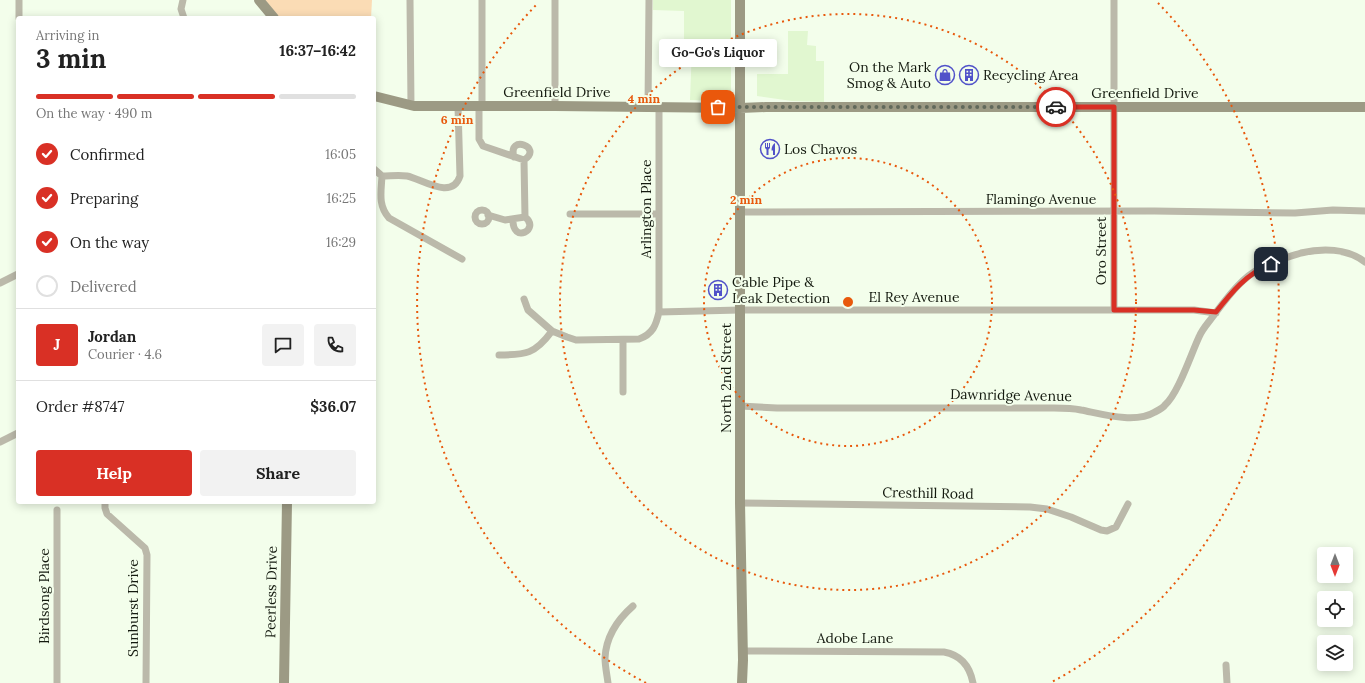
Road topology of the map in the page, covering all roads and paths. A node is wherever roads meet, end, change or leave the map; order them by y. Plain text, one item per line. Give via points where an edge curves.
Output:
1 (19, 0) edge
2 (183, 0) edge
3 (259, 0) edge
4 (410, 0) edge
5 (482, 0) edge
6 (555, 0) edge
7 (649, 0) edge
8 (740, 0) edge
9 (1114, 0) edge
10 (19, 16) edge
11 (183, 16) edge
12 (272, 16) edge
13 (376, 97) edge
14 (411, 106) junction
15 (458, 106) junction
16 (481, 106) junction
17 (555, 106) junction
18 (648, 107) junction
19 (659, 107) junction
20 (1114, 107) junction
21 (1365, 107) edge
22 (740, 108) junction
23 (514, 157) junction
24 (524, 160) junction
25 (376, 171) edge
26 (382, 176) junction
27 (1365, 211) edge
28 (740, 212) junction
29 (1114, 212) junction
30 (570, 214) dead end
31 (659, 214) junction
32 (488, 215) dead end
33 (525, 217) junction
34 (513, 219) junction
35 (462, 259) dead end
36 (1365, 262) edge
37 (16, 275) edge
38 (0, 283) edge
39 (524, 299) dead end
40 (740, 310) junction
41 (1114, 310) junction
42 (659, 312) junction
43 (1216, 312) junction
44 (552, 331) junction
45 (623, 340) junction
46 (499, 355) dead end
47 (623, 392) dead end
48 (740, 406) junction
49 (16, 434) edge
50 (0, 442) edge
51 (740, 503) junction
52 (105, 504) edge
53 (287, 504) edge
54 (1128, 504) dead end
55 (57, 510) dead end
56 (633, 606) dead end
57 (743, 651) junction
58 (1226, 665) dead end
59 (57, 683) edge
60 (146, 683) edge
61 (284, 683) edge
62 (608, 683) edge
63 (742, 683) edge
64 (973, 683) edge
65 (1227, 683) edge

1 - 10 street
2 - 11 street via 181,9
3 - 12 main road
4 - 14 street
5 - 16 street
6 - 17 street
7 - 18 street
8 - 22 main road, North 2nd Street
9 - 20 street, Oro Street
13 - 14 main road, Greenfield Drive
14 - 15 main road, Greenfield Drive
15 - 16 main road, Greenfield Drive
15 - 26 street via 460,176 454,185 447,188 408,176
16 - 17 main road, Greenfield Drive
16 - 23 street via 480,142 483,146
17 - 18 main road, Greenfield Drive
18 - 19 main road, Greenfield Drive
19 - 22 main road, Greenfield Drive
19 - 31 street, Arlington Place
20 - 21 main road, Greenfield Drive
20 - 22 main road, Greenfield Drive
20 - 29 street, Oro Street
22 - 28 main road, North 2nd Street
23 - 24 street
23 - 24 street via 513,150 516,146 525,145 530,153
24 - 33 street
25 - 26 street
26 - 35 street via 381,203 389,218
27 - 29 street, Flamingo Avenue
28 - 29 street, Flamingo Avenue
28 - 40 main road, North 2nd Street
29 - 41 street, Oro Street
30 - 31 street
31 - 42 street, Arlington Place
32 - 34 street via 505,220
33 - 34 street
33 - 34 street via 530,225 524,233 515,231
36 - 43 street, Dawnridge Avenue via 1336,250 1313,250 1291,256 1254,272 1242,281
37 - 38 street
39 - 44 street via 528,310
40 - 41 street, El Rey Avenue
40 - 42 street, El Rey Avenue
40 - 48 main road, North 2nd Street
41 - 43 street, El Rey Avenue
42 - 45 street via 656,325 644,337
43 - 48 street, Dawnridge Avenue via 1200,335 1174,395 1166,405 1154,413 1137,417 1108,416 1080,409 1054,408
44 - 45 street via 576,340
44 - 46 street via 535,349 521,355
45 - 47 street
48 - 51 main road, North 2nd Street
49 - 50 street
51 - 54 street, Cresthill Road via 1030,507 1048,509 1107,531 1116,527
51 - 57 main road, North 2nd Street
52 - 60 street, Sunburst Drive via 107,514 145,548 147,555
53 - 61 main road, Peerless Drive
55 - 59 street, Birdsong Place
56 - 62 street via 612,629 605,659
57 - 63 main road, North 2nd Street
57 - 64 street, Adobe Lane via 939,651 951,654 964,662
58 - 65 street

